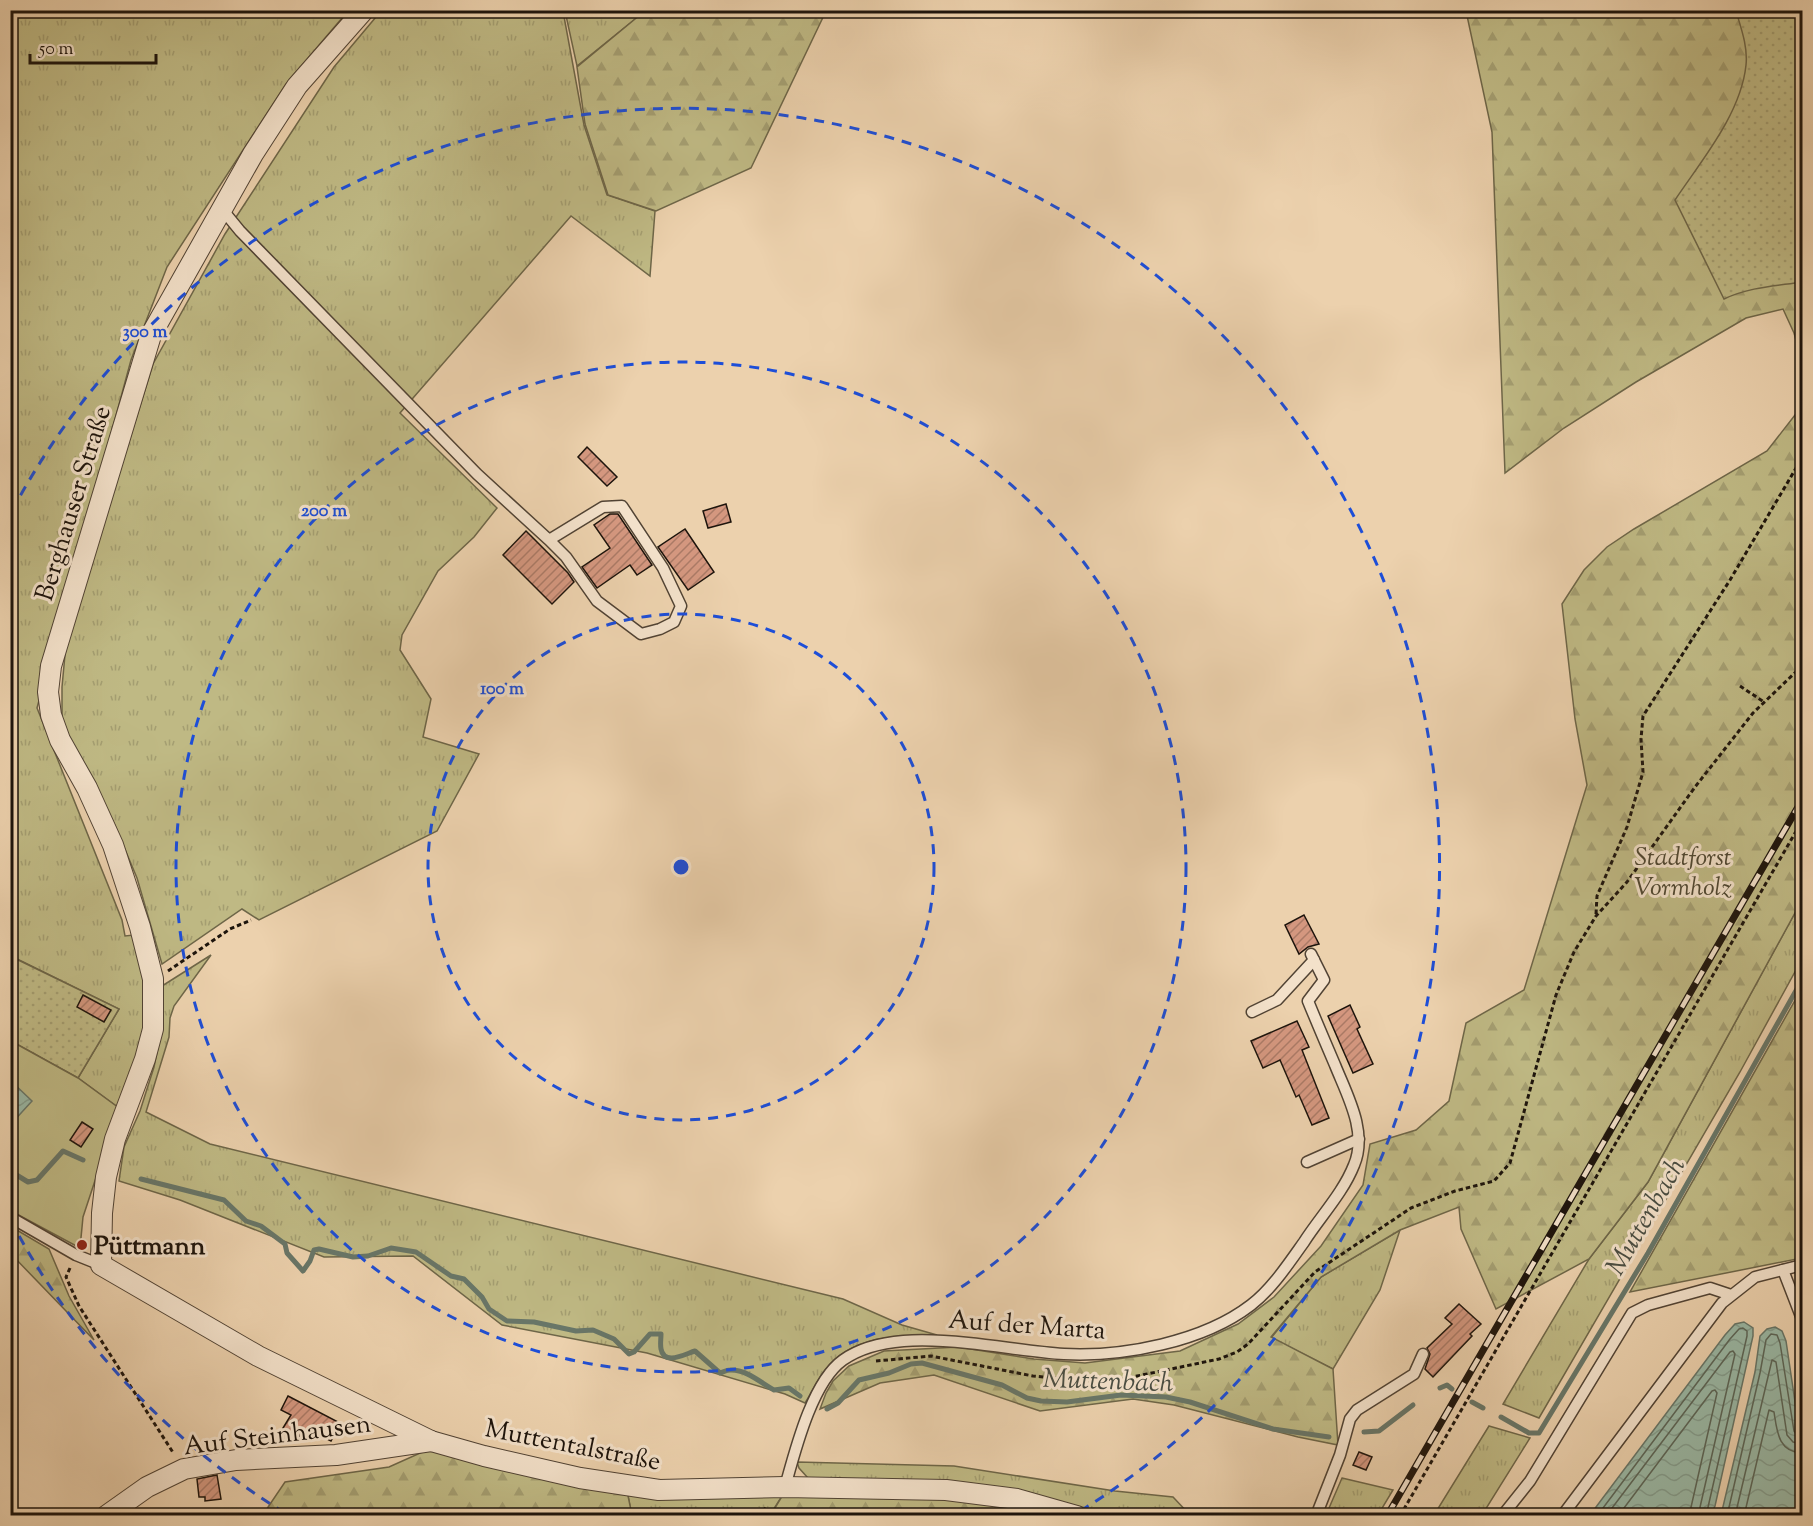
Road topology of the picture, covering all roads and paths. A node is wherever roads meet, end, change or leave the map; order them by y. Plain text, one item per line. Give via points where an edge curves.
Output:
1 (364, 10) edge
2 (222, 210) junction
3 (1803, 458) edge
4 (549, 540) junction
5 (1803, 666) edge
6 (1740, 686) dead end
7 (1764, 702) junction
8 (1753, 713) dead end
9 (1803, 821) edge
10 (1596, 916) dead end
11 (251, 920) dead end
12 (153, 979) junction
13 (1252, 1012) dead end
14 (1359, 1139) junction
15 (1307, 1162) dead end
16 (10, 1217) edge
17 (76, 1255) junction
18 (101, 1265) junction
19 (1803, 1265) edge
20 (1783, 1270) junction
21 (1731, 1295) junction
22 (1803, 1319) edge
23 (1423, 1354) dead end
24 (431, 1441) junction
25 (184, 1469) junction
26 (785, 1487) junction
27 (106, 1515) edge
28 (1077, 1515) edge
29 (1316, 1515) edge
30 (1400, 1515) edge
31 (1502, 1515) edge
32 (1562, 1515) edge

1 - 2 street, Berghauser Straße via 297,86
2 - 4 lane via 477,474
2 - 12 street, Berghauser Straße via 151,335 51,666 48,692 60,740 113,845
3 - 10 path via 1643,716 1643,772 1627,827 1597,896
4 - 4 lane via 603,507 622,506 663,568 681,606 674,622 641,633 597,601
5 - 7 path
6 - 7 path
7 - 8 path
9 - 30 path
11 - 12 path via 230,929
12 - 18 street, Berghauser Straße via 153,1029 106,1177
13 - 14 lane, Auf der Marta via 1278,1000 1313,957 1323,980 1308,1002 1353,1110
14 - 15 lane
14 - 26 lane, Auf der Marta via 1355,1164 1348,1177 1301,1245 1252,1305 1188,1337 1121,1352 1061,1354 935,1340 865,1350 842,1361 825,1380 804,1425
16 - 17 lane
17 - 18 lane
17 - 25 path via 66,1277 79,1306
18 - 24 street, Muttentalstraße via 258,1356
19 - 20 lane
20 - 21 lane via 1755,1277
20 - 22 lane
21 - 31 lane via 1710,1288 1632,1313 1530,1481
21 - 32 lane
23 - 29 lane via 1414,1374 1357,1410 1350,1419
24 - 25 street, Auf Steinhausen via 336,1455 236,1460
24 - 26 street, Muttentalstraße via 542,1470 627,1486 658,1490
25 - 27 street, Auf Steinhausen via 147,1487
26 - 28 street, Muttentalstraße via 946,1490 1017,1499

